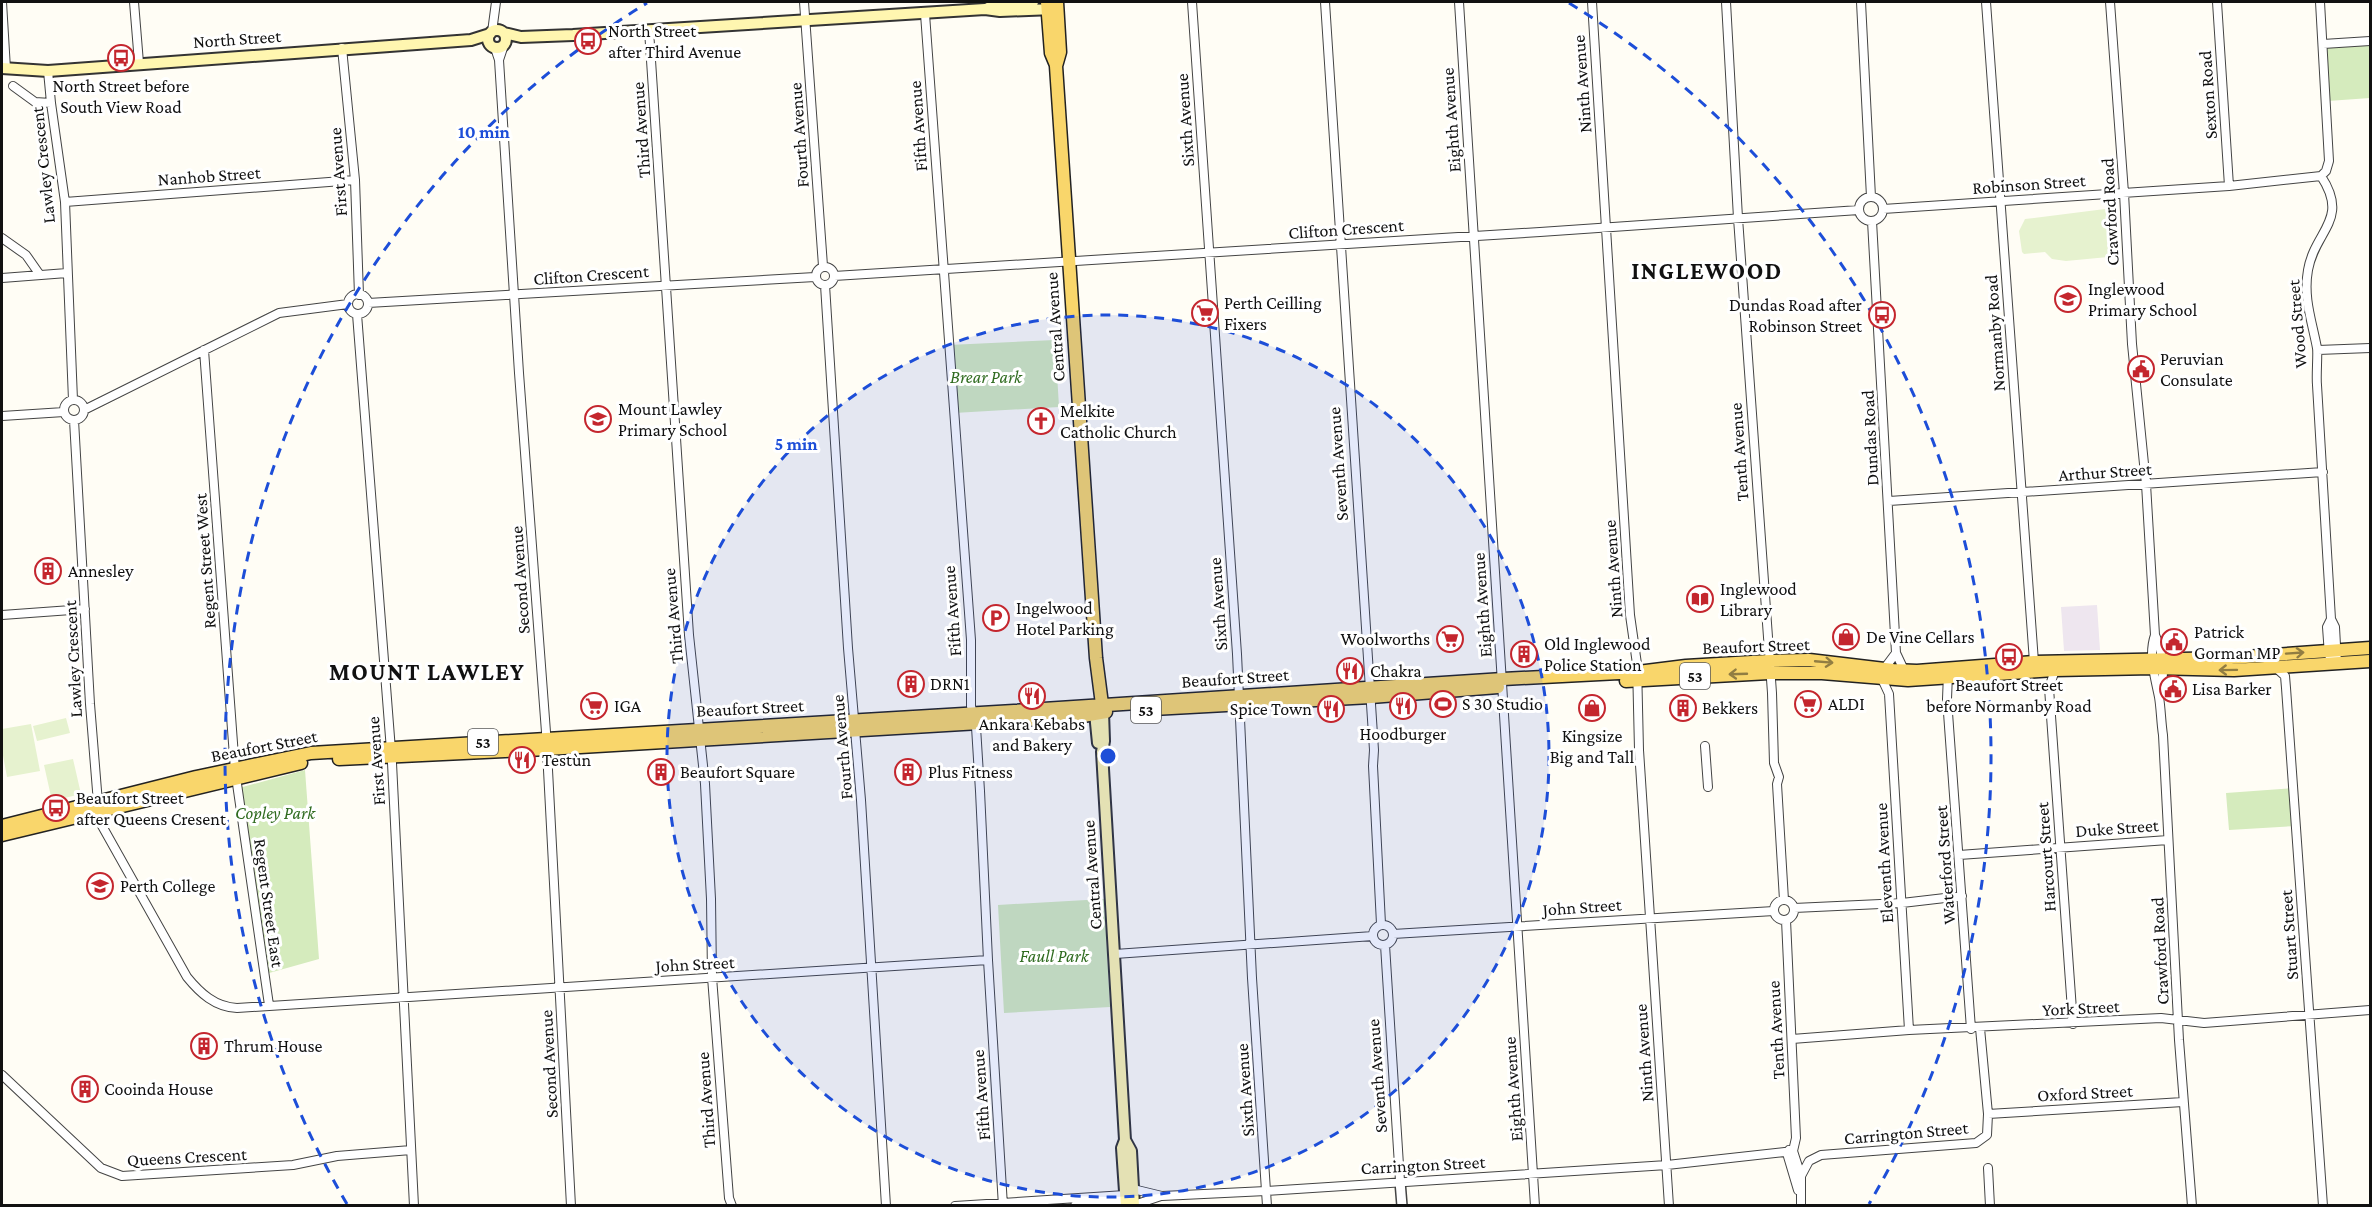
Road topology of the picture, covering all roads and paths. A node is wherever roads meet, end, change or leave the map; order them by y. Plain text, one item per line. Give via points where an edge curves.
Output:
1 (2, 2) edge
2 (134, 2) edge
3 (496, 2) edge
4 (804, 2) edge
5 (1034, 2) edge
6 (1192, 2) edge
7 (1325, 2) edge
8 (1459, 2) edge
9 (1592, 2) edge
10 (1726, 2) edge
11 (1862, 2) edge
12 (1986, 2) edge
13 (2110, 2) edge
14 (2217, 2) edge
15 (2320, 2) edge
16 (1052, 6) edge
17 (985, 9) junction
18 (925, 14) junction
19 (805, 21) junction
20 (650, 30) junction
21 (498, 39) junction
22 (2370, 41) edge
23 (2323, 44) junction
24 (342, 48) junction
25 (139, 63) junction
26 (4, 69) edge
27 (48, 70) junction
28 (13, 86) dead end
29 (51, 103) junction
30 (2322, 176) junction
31 (355, 180) junction
32 (2229, 186) junction
33 (2124, 193) junction
34 (1871, 198) junction
35 (64, 202) junction
36 (2000, 202) junction
37 (1883, 209) junction
38 (1859, 210) junction
39 (1738, 218) junction
40 (1872, 221) junction
41 (1606, 228) junction
42 (1473, 236) junction
43 (2, 238) edge
44 (1340, 245) junction
45 (1210, 253) junction
46 (1068, 261) junction
47 (823, 267) junction
48 (944, 269) junction
49 (67, 273) junction
50 (40, 275) junction
51 (834, 276) junction
52 (815, 277) junction
53 (2, 278) edge
54 (665, 285) junction
55 (825, 285) junction
56 (359, 295) junction
57 (514, 295) junction
58 (368, 303) junction
59 (348, 304) junction
60 (357, 314) junction
61 (2370, 348) edge
62 (204, 350) junction
63 (2318, 350) junction
64 (73, 400) junction
65 (84, 410) junction
66 (64, 412) junction
67 (2, 416) edge
68 (74, 420) junction
69 (2323, 472) junction
70 (2146, 484) junction
71 (2022, 493) junction
72 (1889, 501) junction
73 (85, 609) junction
74 (2, 615) edge
75 (2370, 648) edge
76 (2333, 650) junction
77 (1896, 653) junction
78 (2370, 661) edge
79 (2157, 664) junction
80 (2333, 664) junction
81 (1769, 667) junction
82 (2037, 667) junction
83 (2275, 667) junction
84 (2055, 670) junction
85 (1948, 673) junction
86 (1883, 674) junction
87 (1901, 675) junction
88 (1638, 676) junction
89 (1933, 678) junction
90 (1503, 682) junction
91 (2049, 688) junction
92 (1370, 692) junction
93 (1889, 694) junction
94 (1947, 699) junction
95 (1238, 701) junction
96 (1099, 709) junction
97 (973, 717) junction
98 (856, 725) junction
99 (701, 734) junction
100 (547, 744) junction
101 (1705, 746) dead end
102 (390, 751) junction
103 (235, 774) junction
104 (1708, 787) dead end
105 (99, 813) junction
106 (2, 826) edge
107 (2, 835) edge
108 (2168, 840) junction
109 (2061, 848) junction
110 (1959, 855) junction
111 (1962, 896) junction
112 (1784, 900) junction
113 (1902, 903) junction
114 (1794, 908) junction
115 (1774, 911) junction
116 (1650, 918) junction
117 (1786, 920) junction
118 (1381, 924) junction
119 (1517, 927) junction
120 (1393, 934) junction
121 (1373, 936) junction
122 (1251, 944) junction
123 (1385, 945) junction
124 (1115, 954) junction
125 (988, 960) junction
126 (871, 968) junction
127 (712, 977) junction
128 (560, 987) junction
129 (404, 998) junction
130 (269, 1005) junction
131 (2370, 1010) edge
132 (2310, 1015) junction
133 (2179, 1020) junction
134 (2073, 1023) junction
135 (1980, 1028) junction
136 (1971, 1029) junction
137 (1909, 1030) junction
138 (1792, 1039) junction
139 (3, 1079) edge
140 (2183, 1102) junction
141 (1988, 1114) junction
142 (411, 1150) junction
143 (1790, 1152) junction
144 (1667, 1165) junction
145 (1988, 1168) dead end
146 (1533, 1175) junction
147 (1801, 1176) junction
148 (1400, 1181) junction
149 (1266, 1191) junction
150 (1162, 1196) junction
151 (1130, 1201) edge
152 (1801, 1201) edge
153 (729, 1203) edge
154 (1003, 1204) edge
155 (414, 1206) edge
156 (571, 1206) edge
157 (886, 1206) edge
158 (955, 1206) edge
159 (1075, 1206) edge
160 (1267, 1206) edge
161 (1402, 1206) edge
162 (1535, 1206) edge
163 (1670, 1206) edge
164 (1990, 1206) edge
165 (2192, 1206) edge
166 (2323, 1206) edge

1 - 26 street
2 - 25 street
3 - 21 street, Second Avenue
4 - 19 street, Fourth Avenue
5 - 17 main road, North Street
6 - 45 street, Sixth Avenue
7 - 44 street, Seventh Avenue
8 - 42 street, Eighth Avenue
9 - 41 street, Ninth Avenue
10 - 39 street, Tenth Avenue
11 - 34 street
12 - 36 street, Normanby Road
13 - 33 street, Crawford Road
14 - 32 street, Sexton Road
15 - 23 street
16 - 17 main road, North Street
16 - 46 main road, Central Avenue via 1059,52 1056,66
17 - 18 main road, North Street
18 - 19 main road, North Street
18 - 48 street, Fifth Avenue
19 - 20 main road, North Street
19 - 47 street, Fourth Avenue
20 - 21 main road, North Street
20 - 54 street, Third Avenue
21 - 24 main road, North Street
21 - 57 street, Second Avenue
22 - 23 street
23 - 30 street via 2329,161
24 - 25 main road, North Street
24 - 31 street, First Avenue
25 - 27 main road, North Street
26 - 27 main road, North Street
27 - 29 street, Lawley Crescent
28 - 29 street via 35,102
29 - 35 street, Lawley Crescent
30 - 32 street, Robinson Street
30 - 63 street, Wood Street via 2332,195 2333,210 2310,262 2307,280 2308,313
31 - 35 street, Nanhob Street
31 - 56 street, First Avenue
32 - 33 street, Robinson Street
33 - 36 street, Robinson Street
33 - 70 street, Crawford Road via 2132,344
34 - 37 street via 1879,201
34 - 38 street via 1862,201
35 - 49 street, Lawley Crescent
36 - 37 street, Robinson Street
36 - 71 street, Normanby Road
37 - 40 street via 1880,217
38 - 39 street, Clifton Crescent
38 - 40 street
39 - 41 street, Clifton Crescent
39 - 81 street, Tenth Avenue
40 - 72 street, Dundas Road
41 - 42 street, Clifton Crescent
41 - 88 street, Ninth Avenue via 1630,615
42 - 44 street, Clifton Crescent
42 - 90 street, Eighth Avenue
43 - 50 street via 26,255
44 - 45 street, Clifton Crescent
44 - 92 street, Seventh Avenue
45 - 46 street, Clifton Crescent
45 - 95 street, Sixth Avenue
46 - 48 street, Clifton Crescent
46 - 96 main road, Central Avenue via 1096,658 1093,680
47 - 51 street via 831,269
47 - 52 street
48 - 51 street, Clifton Crescent
48 - 97 street, Fifth Avenue
49 - 50 street
49 - 64 street, Lawley Crescent
50 - 53 street
51 - 55 street
52 - 54 street, Clifton Crescent
52 - 55 street
54 - 57 street, Clifton Crescent
54 - 99 street, Third Avenue via 689,635
55 - 98 street, Fourth Avenue
56 - 58 street
56 - 59 street via 351,297
57 - 58 street, Clifton Crescent
57 - 100 street, Second Avenue
58 - 60 street via 364,312
59 - 60 street
59 - 62 street via 279,313
60 - 102 street, First Avenue
61 - 63 street
62 - 65 street
62 - 103 street, Regent Street West
63 - 69 street, Wood Street
64 - 65 street via 81,403
64 - 66 street via 67,402
65 - 68 street
66 - 67 street
66 - 68 street
68 - 73 street, Lawley Crescent
69 - 70 street, Arthur Street
69 - 76 street, Wood Street via 2331,619 2327,627
70 - 71 street, Arthur Street
70 - 79 street, Crawford Road via 2155,636 2152,644
71 - 72 street, Arthur Street
71 - 82 street, Normanby Road
72 - 77 street, Dundas Road
73 - 74 street
73 - 105 street, Lawley Crescent
75 - 76 main road, Beaufort Street / 53
79 -> 76 main road, Beaufort Street / 53
76 - 80 street, Wood Street
77 - 86 street
77 - 87 street, Dundas Road
78 - 80 main road, Beaufort Street / 53
79 - 82 main road, Beaufort Street / 53
83 -> 79 main road, Beaufort Street / 53 via 2234,670
79 - 84 main road, Beaufort Street / 53
79 - 108 street, Crawford Road via 2155,686 2159,695
80 - 83 main road, Beaufort Street / 53
81 - 86 main road, Beaufort Street / 53
81 - 88 main road, Beaufort Street / 53
81 - 112 street, Tenth Avenue
82 - 84 main road, Beaufort Street / 53
82 - 85 main road, Beaufort Street / 53
82 - 91 street, Harcourt Street
83 - 132 street, Stuart Street via 2285,676
84 - 91 street, Harcourt Street
85 - 87 main road, Beaufort Street / 53
85 - 89 main road, Beaufort Street / 53
85 - 94 street, Waterford Street
86 - 87 main road, Beaufort Street / 53
86 - 93 street, Eleventh Avenue
87 - 89 main road, Beaufort Street / 53
87 - 93 street
88 - 90 main road, Beaufort Street / 53
88 - 116 street, Ninth Avenue
89 - 94 street, Waterford Street
90 - 92 main road, Beaufort Street / 53
90 - 119 street, Eighth Avenue
91 - 109 street, Harcourt Street
92 - 95 main road, Beaufort Street / 53
92 - 118 street, Seventh Avenue
93 - 113 street, Eleventh Avenue
94 - 110 street, Waterford Street
95 - 96 main road, Beaufort Street / 53
95 - 122 street, Sixth Avenue
96 - 97 main road, Beaufort Street / 53
96 - 124 main road, Central Avenue via 1097,742 1102,752
97 - 98 main road, Beaufort Street / 53
97 - 125 street, Fifth Avenue
98 - 99 main road, Beaufort Street / 53
98 - 126 street, Fourth Avenue
99 - 100 main road, Beaufort Street / 53
99 - 127 street, Third Avenue
100 - 102 main road, Beaufort Street / 53
100 - 128 street, Second Avenue
101 - 104 street
102 - 103 main road, Beaufort Street / 53 via 311,753
102 - 129 street, First Avenue
103 - 105 main road, Beaufort Street / 53 via 196,777
103 - 130 street, Regent Street East
105 - 106 main road, Beaufort Street / 53
105 - 107 main road, Beaufort Street / 53
105 - 130 street, Lawley Crescent via 190,981 204,996 226,1008
108 - 109 street, Duke Street
108 - 133 street, Crawford Road
109 - 110 street, Duke Street
109 - 134 street, Harcourt Street
110 - 111 street, Waterford Street
111 - 113 street
111 - 136 street, Waterford Street
112 - 114 street
112 - 115 street via 1775,904
113 - 114 street
113 - 137 street, Eleventh Avenue
114 - 117 street
115 - 116 street, John Street
115 - 117 street via 1778,918
116 - 119 street, John Street
116 - 144 street, Ninth Avenue
117 - 138 street, Tenth Avenue
118 - 120 street via 1390,927
118 - 121 street via 1374,928
119 - 120 street, John Street
119 - 146 street, Eighth Avenue
120 - 123 street
121 - 122 street
121 - 123 street via 1377,944
122 - 124 street
122 - 149 street, Sixth Avenue
123 - 148 street, Seventh Avenue
124 - 151 main road, Central Avenue via 1125,1140 1122,1148
125 - 126 street, John Street
125 - 154 street, Fifth Avenue
126 - 127 street, John Street
126 - 157 street, Fourth Avenue
127 - 128 street, John Street
127 - 153 street, Third Avenue
128 - 129 street, John Street
128 - 156 street, Second Avenue
129 - 130 street, Lawley Crescent
129 - 142 street, First Avenue
131 - 132 street, York Street
132 - 133 street, York Street via 2204,1023
132 - 166 street, Stuart Street
133 - 134 street, York Street
133 - 140 street, Crawford Road
134 - 135 street, York Street
135 - 136 street, York Street
135 - 141 street
136 - 137 street, York Street
137 - 138 street, York Street
138 - 143 street, Tenth Avenue via 1796,1138
139 - 142 street, Queens Crescent via 101,1168 122,1176 293,1165 338,1156
140 - 141 street, Oxford Street
140 - 165 street, Crawford Road
141 - 147 street, Carrington Street via 1987,1135 1976,1143 1821,1155 1809,1161
142 - 155 street, First Avenue
143 - 144 street, Carrington Street
143 - 147 street, Tenth Avenue
143 - 152 street, Tenth Avenue
144 - 146 street, Carrington Street
144 - 163 street, Ninth Avenue
145 - 164 street
146 - 148 street, Carrington Street
146 - 162 street, Eighth Avenue
147 - 152 street, Tenth Avenue
148 - 149 street, Carrington Street
148 - 161 street, Seventh Avenue
149 - 150 street, Carrington Street
149 - 160 street, Sixth Avenue
150 - 151 street, Carrington Street
150 - 151 street, Carrington Street
151 - 154 street, Carrington Street
151 - 159 street, Carrington Street
154 - 158 street, Carrington Street

